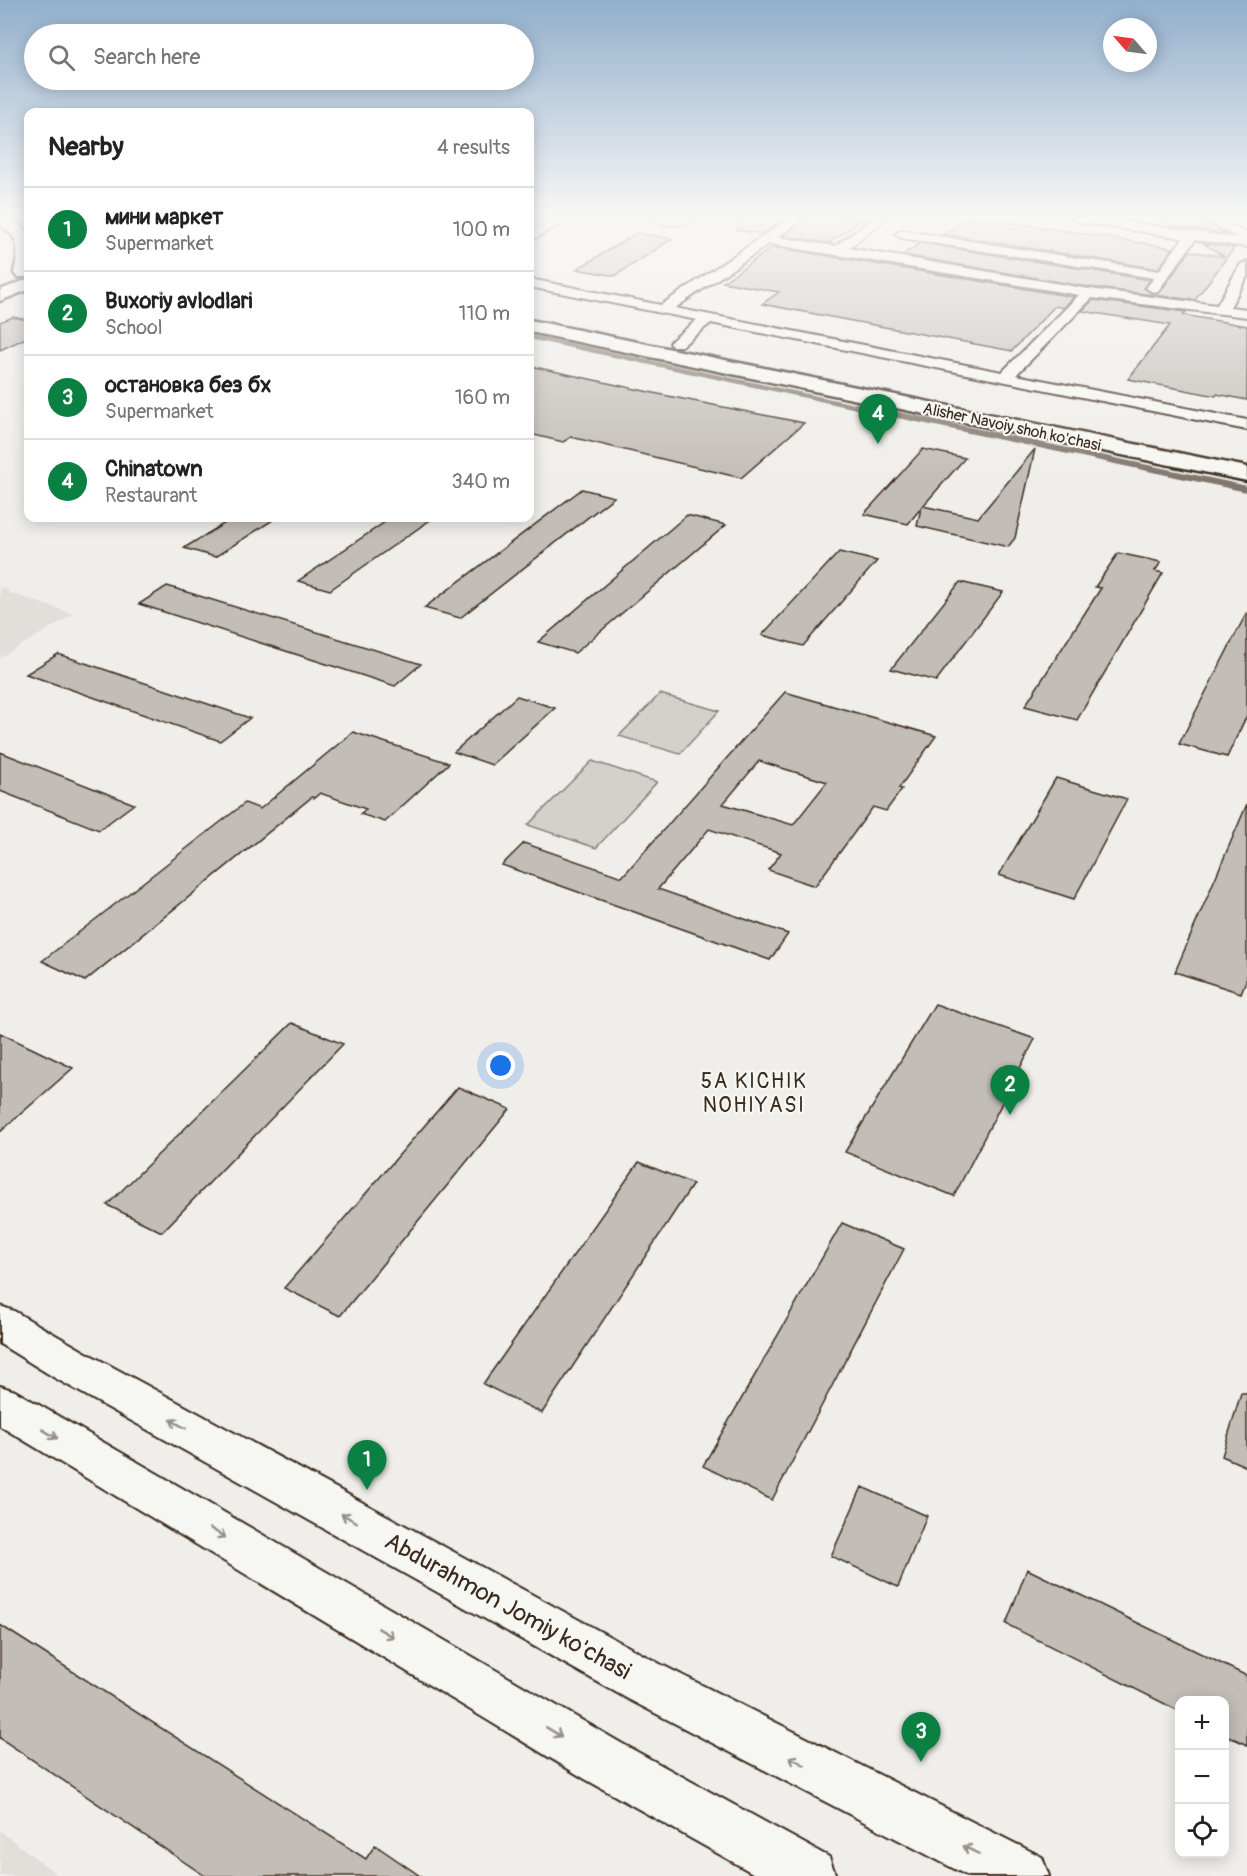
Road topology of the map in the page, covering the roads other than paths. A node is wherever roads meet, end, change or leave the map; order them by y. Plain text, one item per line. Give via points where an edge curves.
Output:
1 (640, 306) edge
2 (668, 306) edge
3 (1076, 306) edge
4 (1195, 306) edge
5 (1224, 306) edge
6 (1222, 309) junction
7 (662, 310) junction
8 (1247, 313) edge
9 (534, 314) edge
10 (707, 319) junction
11 (534, 327) edge
12 (677, 343) junction
13 (1005, 377) junction
14 (1247, 425) edge
15 (1247, 460) edge
16 (1247, 474) edge
17 (0, 1323) edge
18 (0, 1404) edge
19 (810, 1876) edge
20 (1023, 1876) edge

1 - 7 street
2 - 7 street
3 - 13 street
4 - 6 street
5 - 6 street
6 - 8 street
7 - 10 street
9 - 12 main road, Alisher Navoiy shoh ko'chasi
10 - 12 street
10 - 13 street
11 - 16 main road, Alisher Navoiy shoh ko'chasi
12 - 15 main road, Alisher Navoiy shoh ko'chasi
13 - 14 street
20 -> 17 street, Abdurahmon Jomiy ko'chasi via 645,1682
18 -> 19 street via 603,1761

